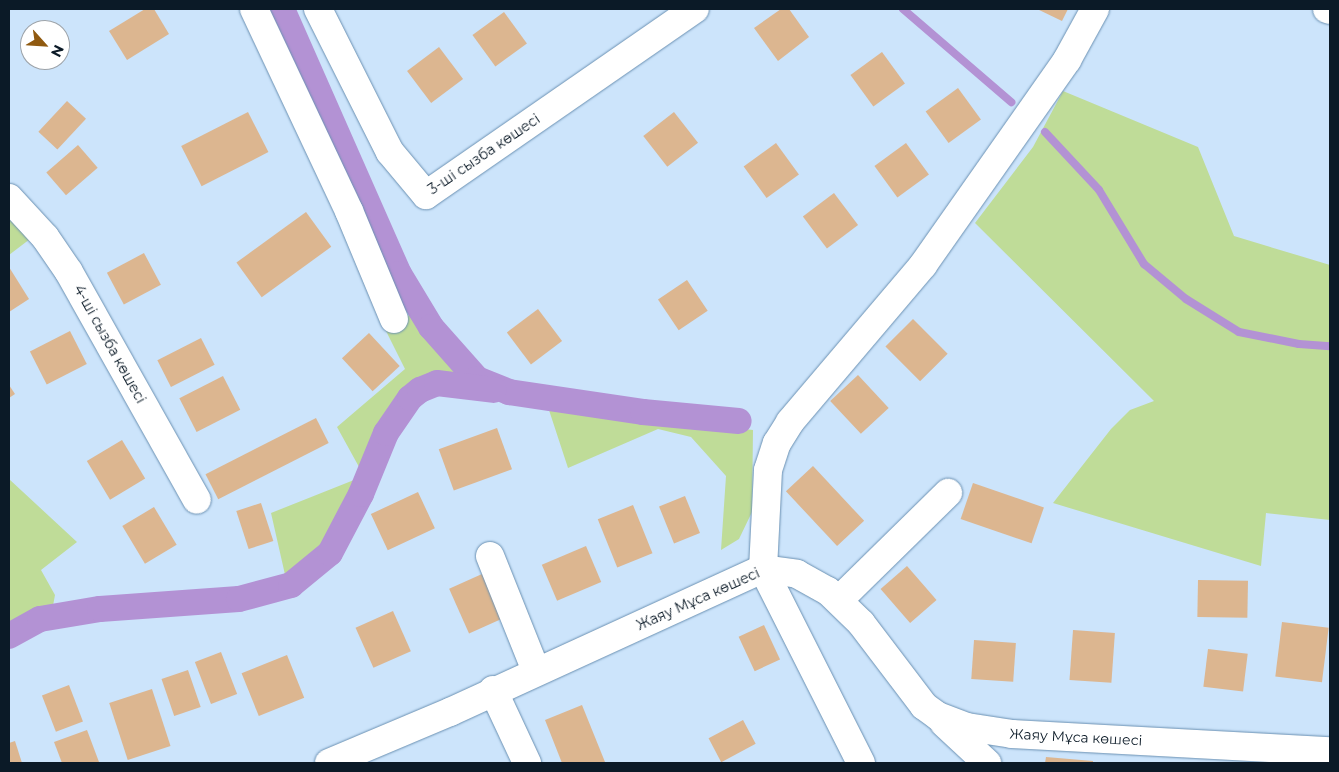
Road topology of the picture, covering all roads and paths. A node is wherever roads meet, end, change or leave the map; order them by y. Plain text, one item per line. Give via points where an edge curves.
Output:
1 (254, 9) edge
2 (318, 9) edge
3 (695, 9) edge
4 (1095, 9) edge
5 (9, 198) edge
6 (394, 319) dead end
7 (948, 493) dead end
8 (197, 500) dead end
9 (490, 556) dead end
10 (763, 569) junction
11 (839, 600) junction
12 (536, 671) junction
13 (494, 690) junction
14 (938, 716) junction
15 (1330, 751) edge
16 (329, 763) edge
17 (527, 763) edge
18 (861, 763) edge
19 (988, 763) edge

1 - 6 street via 349,211
2 - 3 street, 3-ші сызба көшесі via 390,152 426,195
4 - 10 street via 1067,60 923,265 790,422 777,444 764,496
5 - 8 street, 4-ші сызба көшесі via 45,238 69,272
7 - 11 street
9 - 12 street
10 - 11 street, Жаяу Мұса көшесі via 797,574
10 - 12 street, Жаяу Мұса көшесі
10 - 18 street
11 - 14 street, Жаяу Мұса көшесі via 861,623 911,693
12 - 13 street, Жаяу Мұса көшесі
13 - 16 street, Жаяу Мұса көшесі
13 - 17 street
14 - 15 street, Жаяу Мұса көшесі via 967,727 1012,734
14 - 19 street

